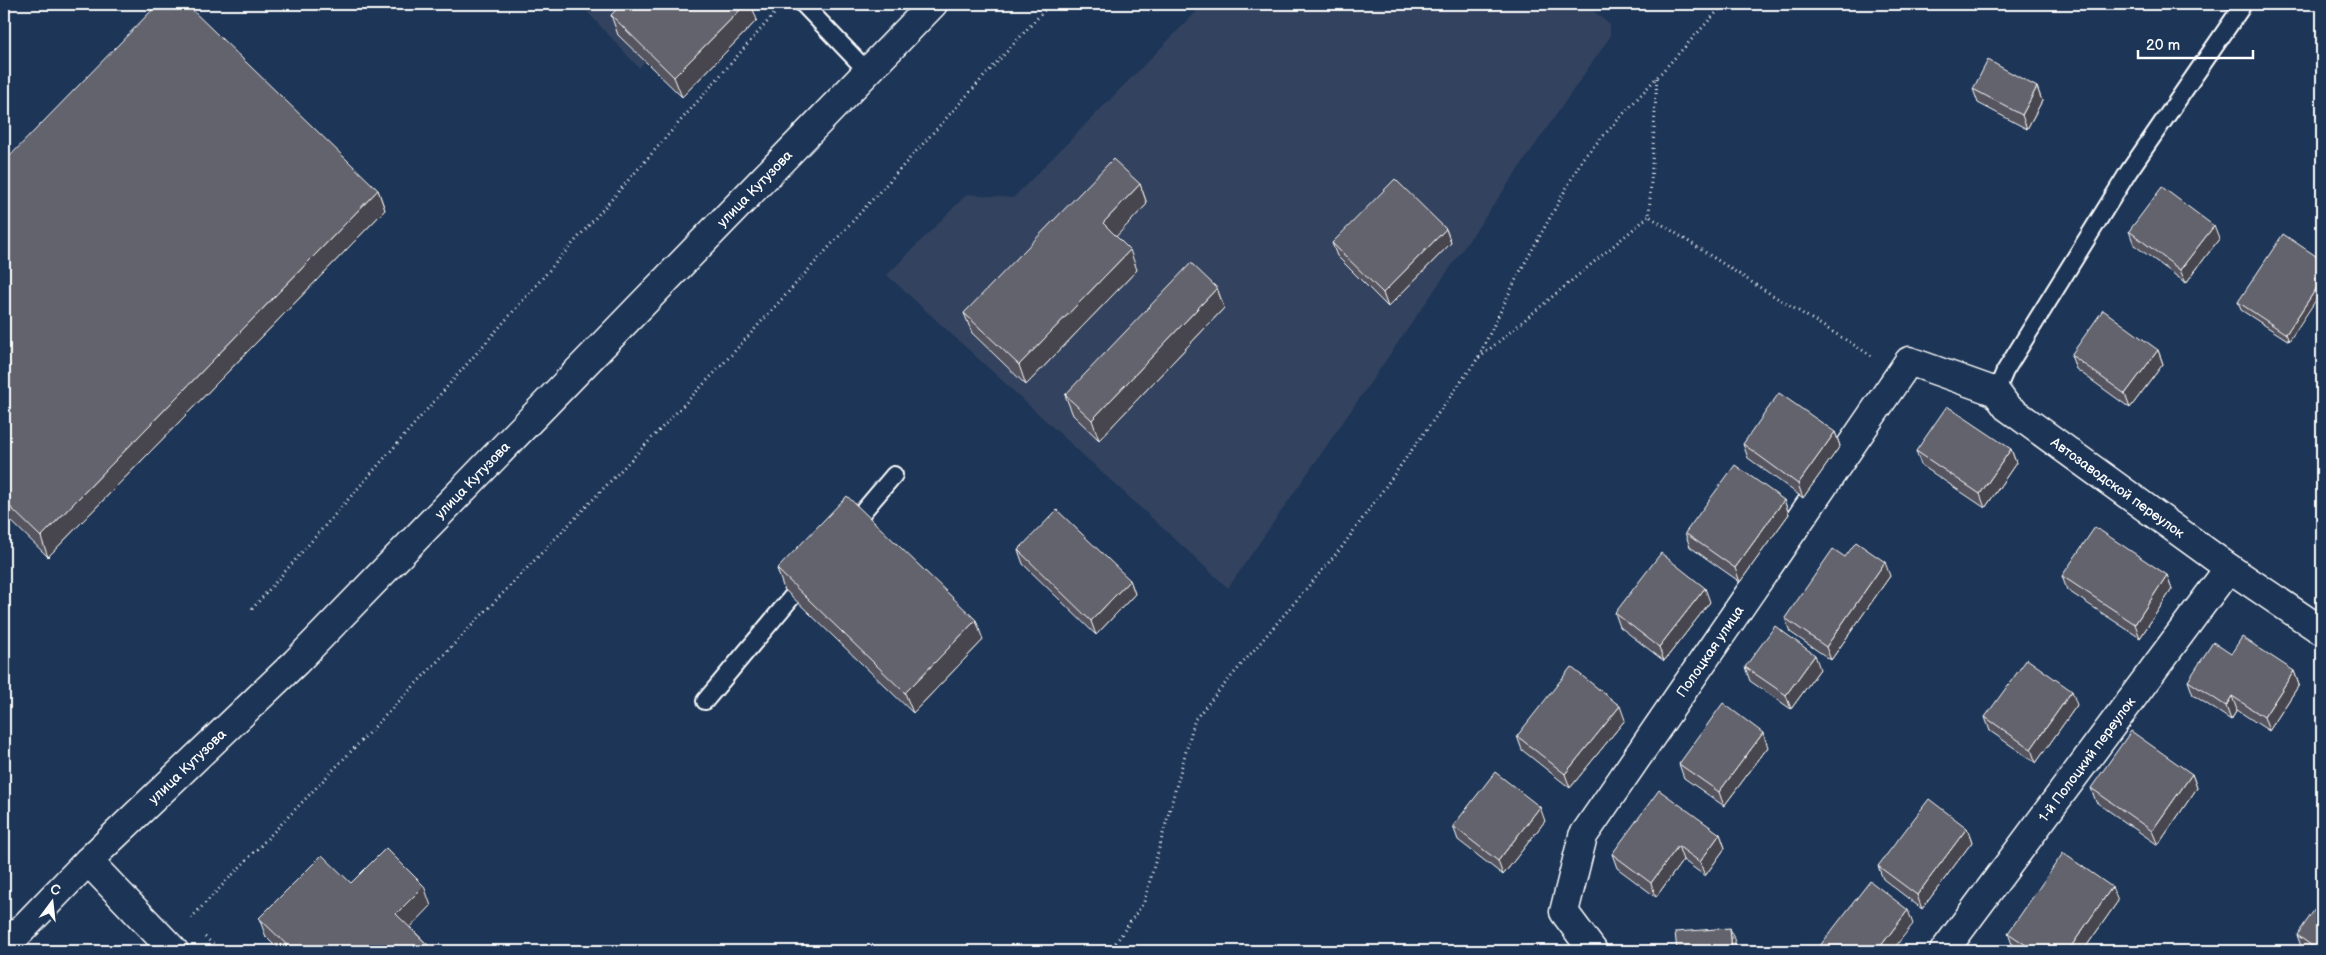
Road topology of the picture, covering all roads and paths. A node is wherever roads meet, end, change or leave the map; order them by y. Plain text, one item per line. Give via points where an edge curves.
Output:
1 (803, 4) edge
2 (933, 4) edge
3 (1050, 4) edge
4 (1724, 4) edge
5 (2235, 4) edge
6 (776, 11) dead end
7 (868, 72) junction
8 (1657, 77) junction
9 (1649, 216) junction
10 (1873, 357) dead end
11 (1478, 358) junction
12 (1909, 361) joint
13 (1996, 392) junction
14 (894, 475) dead end
15 (837, 543) edge
16 (818, 565) edge
17 (2229, 568) junction
18 (252, 609) dead end
19 (2322, 631) edge
20 (705, 701) dead end
21 (88, 860) junction
22 (4, 948) edge
23 (170, 948) edge
24 (1110, 951) edge
25 (1593, 951) edge
26 (1944, 951) edge

1 - 7 lane
2 - 7 street, улица Кутузова
3 - 23 path via 722,366
4 - 8 path
5 - 13 lane via 2241,8 2129,171 2004,370
6 - 18 path
7 - 21 street, улица Кутузова via 296,662
8 - 9 path
8 - 11 path via 1583,158 1516,278
9 - 10 path
9 - 11 path
11 - 24 path via 1342,546 1195,720 1144,902
12 - 13 street, Автозаводской переулок
12 - 25 street, Полоцкая улица via 1583,836 1564,912
13 - 17 street, Автозаводской переулок via 2007,407
14 - 15 lane
16 - 20 lane
17 - 19 street, Автозаводской переулок
17 - 26 street, 1-й Полоцкий переулок
21 - 22 street, улица Кутузова
21 - 23 street

